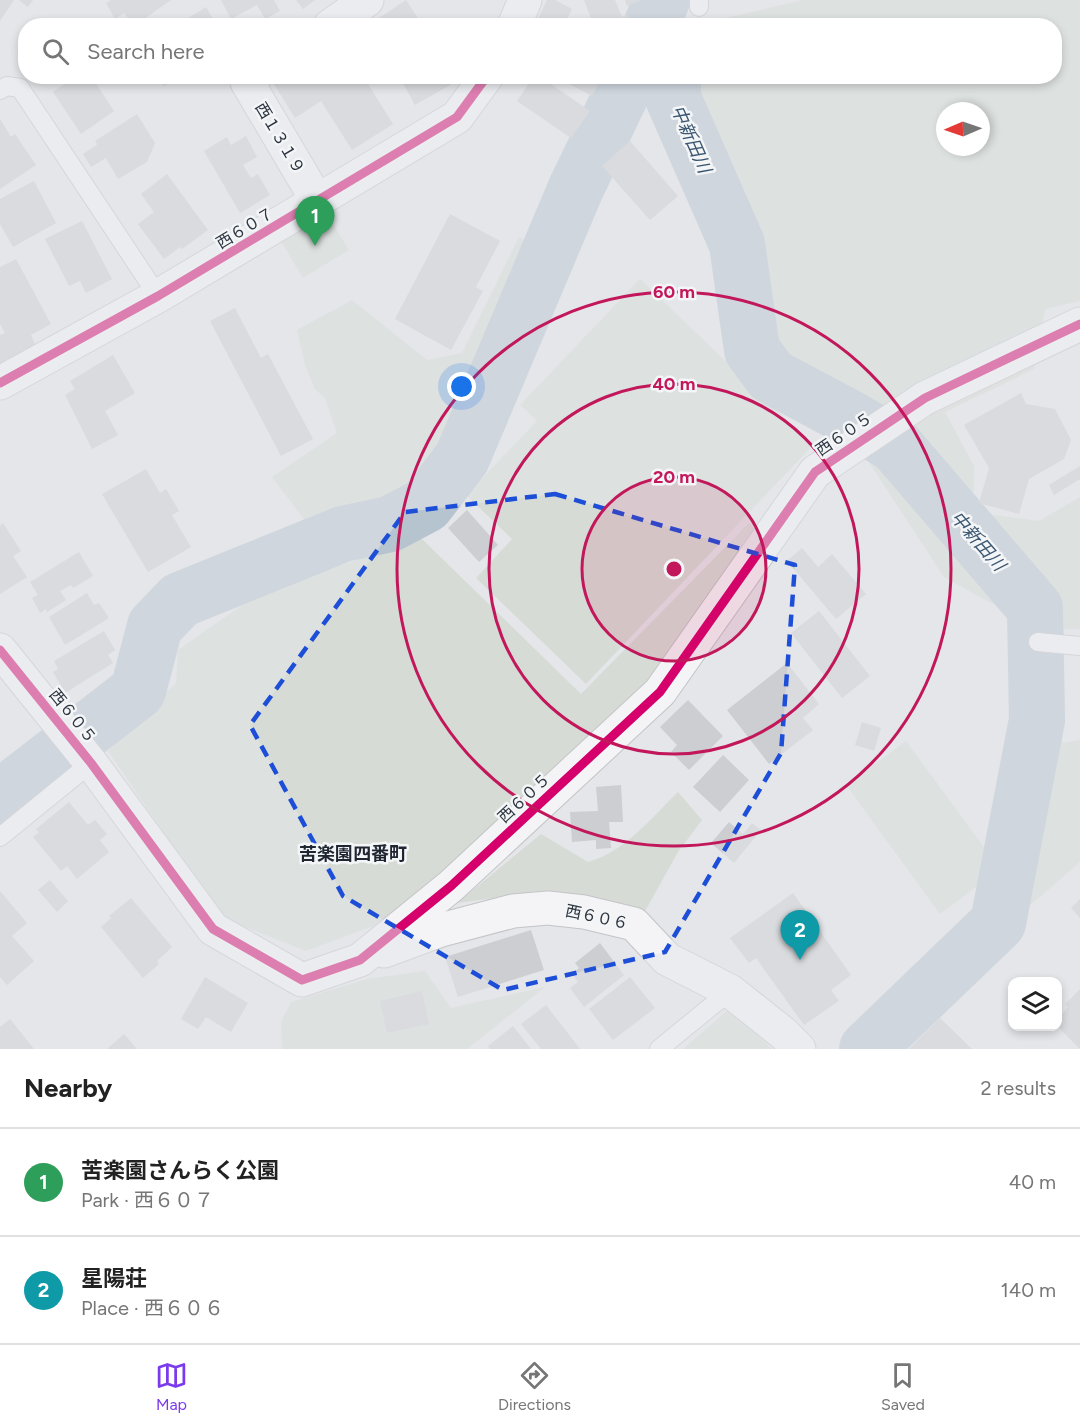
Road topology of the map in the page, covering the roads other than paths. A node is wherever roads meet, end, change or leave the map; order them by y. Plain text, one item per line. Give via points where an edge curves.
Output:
1 (367, 0) edge
2 (341, 18) edge
3 (248, 84) edge
4 (481, 84) edge
5 (0, 90) edge
6 (318, 202) junction
7 (158, 296) junction
8 (1080, 324) edge
9 (0, 383) edge
10 (1038, 642) dead end
11 (1080, 646) edge
12 (0, 650) edge
13 (80, 750) junction
14 (0, 837) edge
15 (360, 960) junction
16 (730, 991) junction
17 (659, 1049) edge
18 (799, 1049) edge

1 - 2 street
3 - 6 street, 西１３１９
4 - 6 street, 西６０７ via 457,117
5 - 7 lane via 7,86 21,88
6 - 7 street, 西６０７
7 - 9 street, 西６０７
8 - 15 street, 西６０５ via 925,398 815,472 660,692 451,885
10 - 11 lane
12 - 13 street, 西６０５
13 - 14 lane
13 - 15 street, 西６０５ via 213,929 302,980
15 - 16 street, 西６０６ via 441,930 513,911 548,908 634,924 668,959
16 - 17 lane
16 - 18 street, 西６０６

